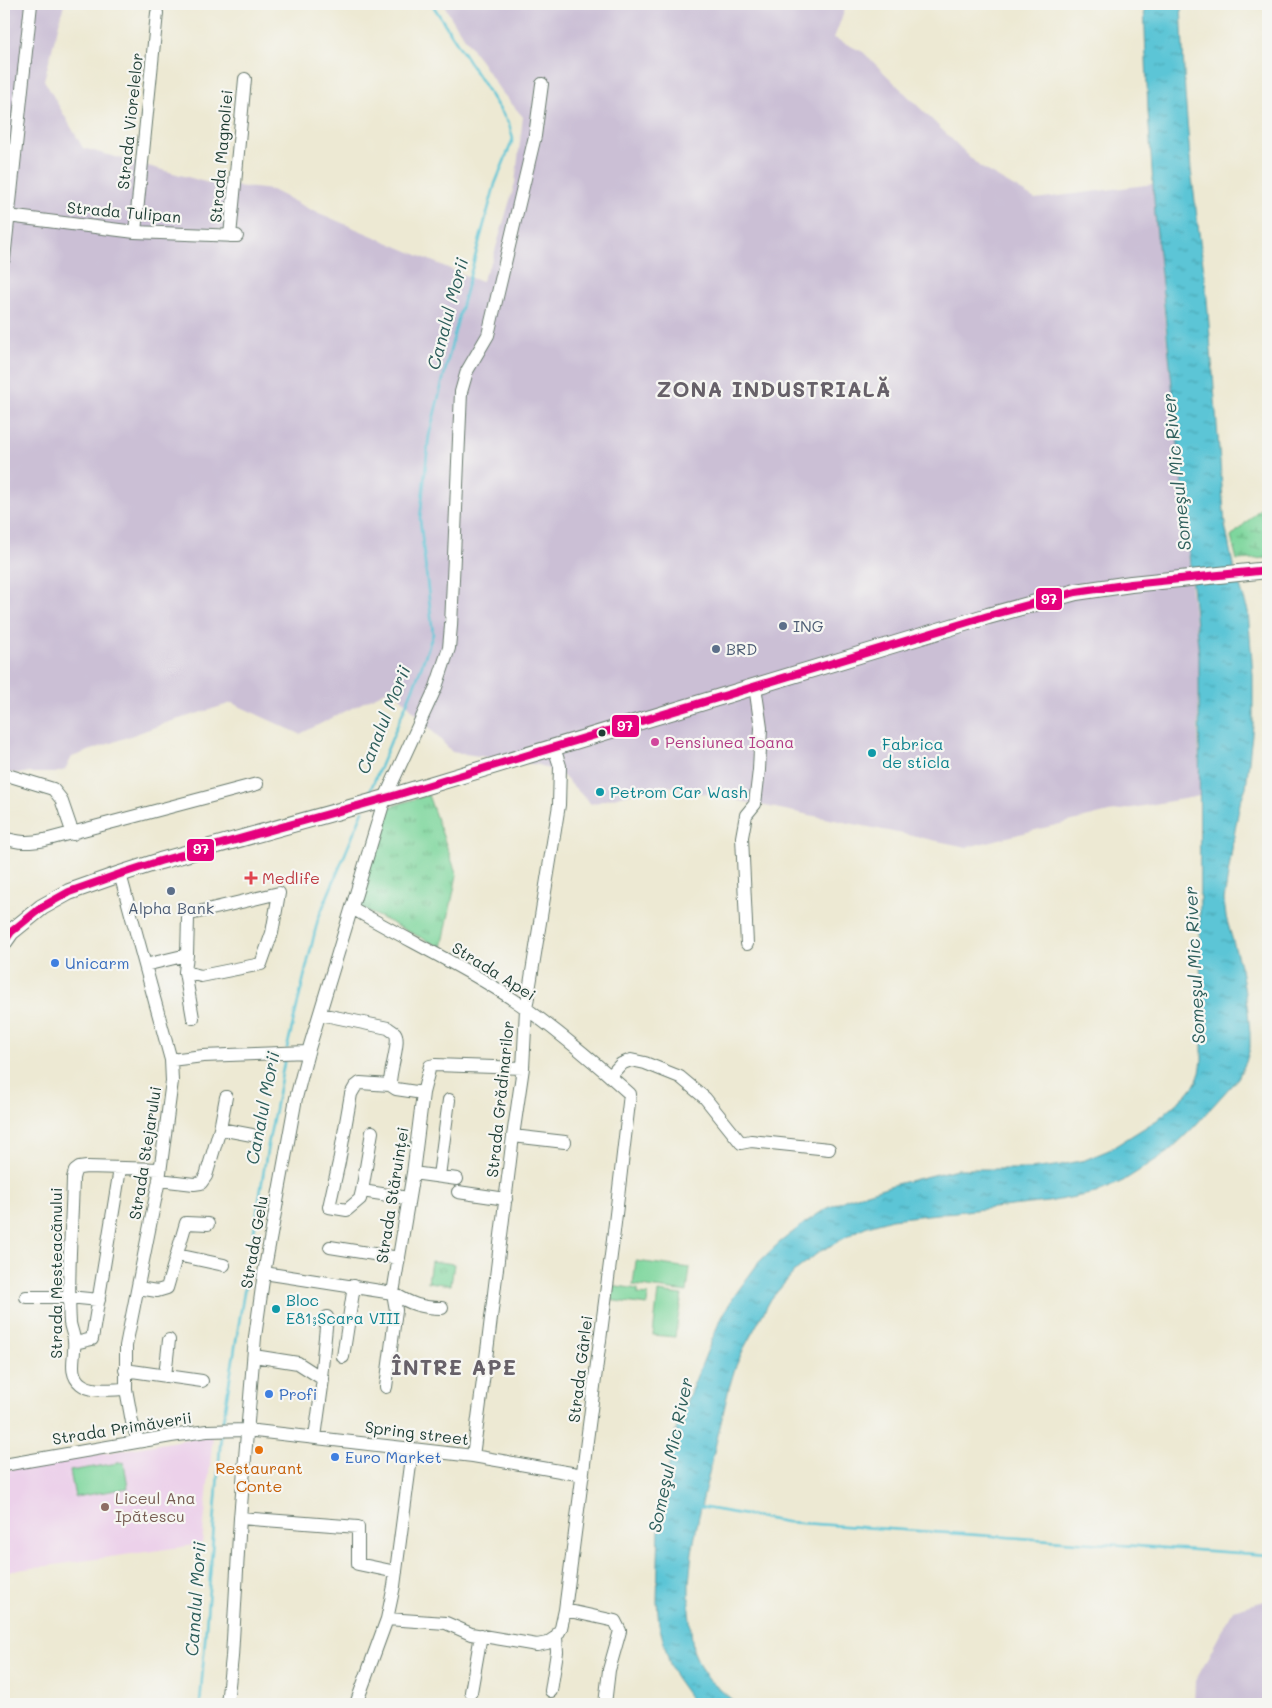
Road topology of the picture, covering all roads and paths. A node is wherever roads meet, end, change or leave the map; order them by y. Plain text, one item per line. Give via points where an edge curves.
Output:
1 (32, 4) edge
2 (157, 13) dead end
3 (244, 79) dead end
4 (542, 84) dead end
5 (8, 216) junction
6 (135, 232) junction
7 (233, 236) joint
8 (4, 259) edge
9 (1268, 570) edge
10 (755, 686) junction
11 (554, 748) junction
12 (4, 774) edge
13 (257, 784) dead end
14 (380, 800) junction
15 (73, 834) junction
16 (4, 838) edge
17 (120, 874) junction
18 (352, 908) junction
19 (4, 942) edge
20 (747, 944) dead end
21 (187, 955) junction
22 (145, 965) junction
23 (185, 972) junction
24 (526, 1009) junction
25 (320, 1014) junction
26 (194, 1018) dead end
27 (308, 1052) junction
28 (171, 1060) junction
29 (523, 1068) junction
30 (610, 1076) junction
31 (390, 1085) junction
32 (423, 1093) junction
33 (630, 1094) joint
34 (226, 1097) dead end
35 (449, 1100) dead end
36 (220, 1129) junction
37 (372, 1132) dead end
38 (252, 1135) dead end
39 (513, 1136) junction
40 (565, 1142) dead end
41 (829, 1149) dead end
42 (120, 1169) junction
43 (413, 1173) junction
44 (159, 1174) junction
45 (439, 1176) junction
46 (457, 1178) dead end
47 (362, 1191) junction
48 (458, 1192) dead end
49 (408, 1198) junction
50 (506, 1199) junction
51 (208, 1224) dead end
52 (330, 1247) dead end
53 (177, 1255) junction
54 (399, 1258) junction
55 (224, 1264) dead end
56 (264, 1273) junction
57 (354, 1286) junction
58 (138, 1288) junction
59 (394, 1293) junction
60 (26, 1297) dead end
61 (70, 1297) junction
62 (99, 1300) junction
63 (442, 1308) dead end
64 (327, 1317) dead end
65 (169, 1340) dead end
66 (75, 1343) junction
67 (254, 1356) junction
68 (343, 1357) dead end
69 (125, 1370) junction
70 (165, 1376) junction
71 (321, 1378) junction
72 (202, 1381) dead end
73 (386, 1387) dead end
74 (126, 1389) junction
75 (247, 1430) junction
76 (315, 1437) junction
77 (138, 1441) junction
78 (412, 1450) junction
79 (473, 1456) junction
80 (4, 1464) edge
81 (583, 1475) junction
82 (240, 1518) junction
83 (396, 1572) junction
84 (565, 1610) junction
85 (387, 1619) junction
86 (481, 1635) junction
87 (551, 1640) junction
88 (551, 1691) dead end
89 (471, 1692) dead end
90 (227, 1704) edge
91 (356, 1704) edge
92 (605, 1704) edge

1 - 5 street
2 - 6 street, Strada Viorelelor
3 - 7 street, Strada Magnoliei
4 - 14 street, Strada Gelu via 535,136 488,335 467,371 461,392 449,648 436,687
5 - 6 street, Strada Tulipan
5 - 8 street
6 - 7 street, Strada Tulipan
9 - 10 main road via 1076,592 978,618
10 - 11 main road
10 - 20 street via 761,728 759,770 755,804 746,815 742,837
11 - 14 main road
11 - 24 street, Strada Grădinarilor via 560,766 559,805
12 - 15 street via 53,790 61,799
13 - 15 street
14 - 17 main road
14 - 18 street, Strada Gelu
15 - 16 street via 29,843
17 - 19 main road via 69,892 42,906
17 - 22 street, Strada Stejarului
18 - 24 street, Strada Apei
18 - 25 street, Strada Gelu
21 - 22 street
21 - 23 street
21 - 23 street via 190,914 279,894 272,933 261,964 201,976
22 - 28 street, Strada Stejarului
23 - 26 street
24 - 29 street, Strada Grădinarilor
24 - 30 street, Strada Apei
25 - 27 street, Strada Gelu
25 - 31 street via 395,1032 397,1039
27 - 28 street
27 - 56 street, Strada Gelu via 296,1098
28 - 44 street, Strada Stejarului via 172,1081
29 - 32 street, Strada Stăruinței via 435,1064 430,1066
29 - 39 street, Strada Grădinarilor
30 - 33 street, Strada Apei
30 - 41 street via 621,1064 631,1060 645,1063 680,1077 704,1098 741,1143 751,1141
31 - 32 street
31 - 47 street via 360,1083 355,1086 328,1207 347,1210 360,1200
32 - 43 street, Strada Stăruinței
33 - 81 street, Strada Gârlei
34 - 36 street
35 - 45 street
36 - 38 street
36 - 44 street, Strada Mesteacănului via 201,1183
37 - 47 street
39 - 40 street
39 - 50 street, Strada Grădinarilor
42 - 44 street, Strada Mesteacănului
42 - 61 street, Strada Mesteacănului via 79,1168 72,1178
42 - 62 street
43 - 45 street
43 - 49 street, Strada Stăruinței
44 - 58 street, Strada Stejarului
45 - 46 street
47 - 49 street
48 - 50 street
49 - 54 street, Strada Stăruinței
50 - 79 street, Strada Grădinarilor
51 - 53 street via 186,1224
52 - 54 street
53 - 55 street
53 - 58 street via 167,1288 157,1291
54 - 59 street, Strada Stăruinței
56 - 57 street
56 - 67 street, Strada Gelu
57 - 59 street
57 - 68 street
58 - 69 street, Strada Stejarului via 126,1346
59 - 63 street via 425,1308
59 - 73 street, Strada Stăruinței via 396,1310
60 - 61 street
61 - 62 street
61 - 66 street, Strada Mesteacănului via 70,1325
62 - 66 street via 92,1339
64 - 71 street
65 - 70 street
66 - 74 street, Strada Mesteacănului via 72,1364 81,1385 92,1389
67 - 71 street via 298,1362
67 - 75 street, Strada Gelu
69 - 70 street
69 - 74 street, Strada Stejarului
70 - 72 street
71 - 76 street via 324,1379
74 - 77 street, Strada Stejarului
75 - 76 street, Spring street
75 - 77 street, Strada Primăverii via 207,1430
75 - 82 street, Strada Gelu
76 - 78 street, Spring street
77 - 80 street, Strada Primăverii
78 - 79 street, Spring street
78 - 83 street
79 - 81 street, Spring street
81 - 84 street, Strada Gârlei
82 - 83 street via 358,1527 358,1564
82 - 90 street, Strada Gelu
83 - 85 street
84 - 87 street, Strada Gârlei via 561,1628
84 - 92 street via 614,1621 619,1626
85 - 86 street via 446,1623
85 - 91 street
86 - 87 street via 537,1645
86 - 89 street
87 - 88 street, Strada Gârlei via 557,1652

